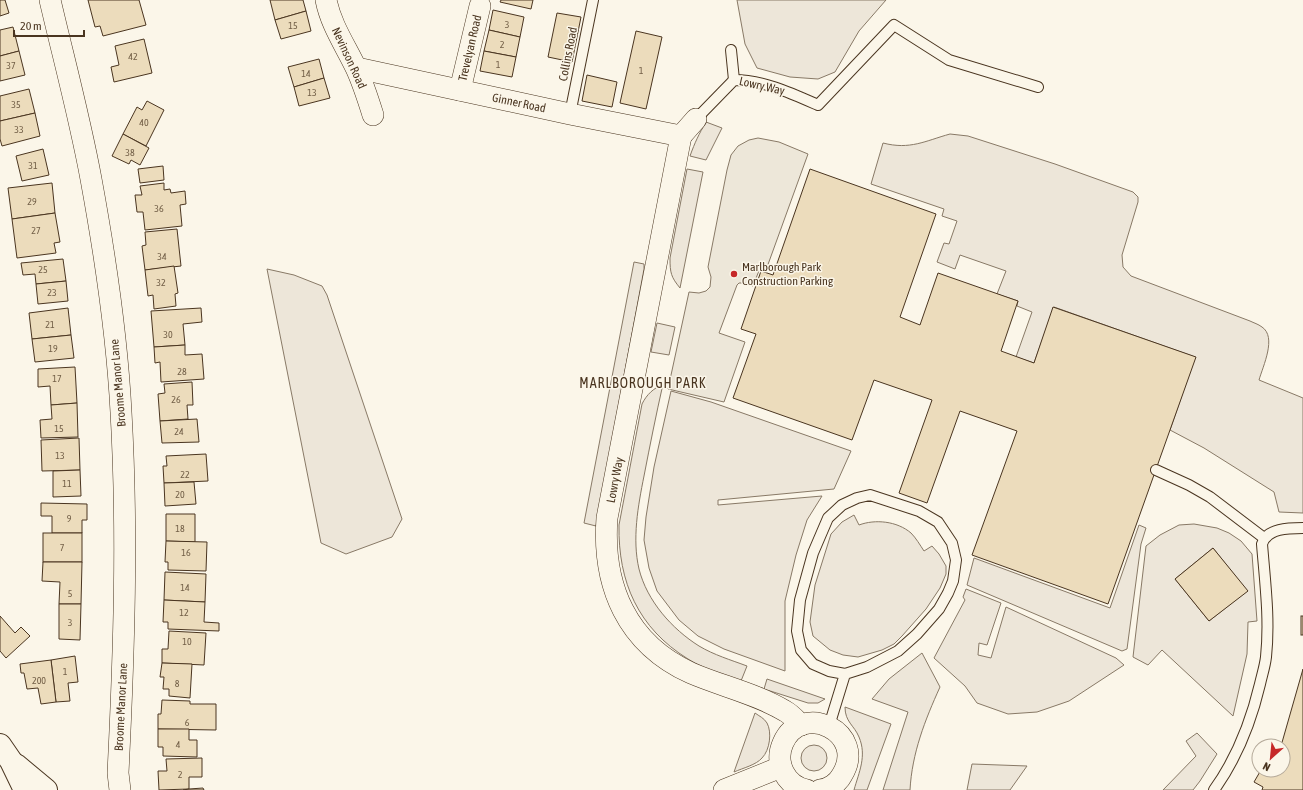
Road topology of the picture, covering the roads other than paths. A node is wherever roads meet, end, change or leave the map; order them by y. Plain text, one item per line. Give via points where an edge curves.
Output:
1 (50, 0) edge
2 (326, 0) edge
3 (593, 0) edge
4 (480, 6) dead end
5 (731, 50) dead end
6 (357, 68) junction
7 (734, 80) junction
8 (1038, 88) dead end
9 (460, 90) junction
10 (570, 114) junction
11 (373, 115) dead end
12 (696, 119) joint
13 (681, 136) junction
14 (1156, 470) dead end
15 (1303, 528) edge
16 (1264, 538) junction
17 (845, 674) junction
18 (801, 725) junction
19 (829, 726) junction
20 (5, 753) edge
21 (781, 767) junction
22 (119, 781) edge
23 (829, 789) edge
24 (25, 790) edge
25 (46, 790) edge
26 (106, 790) edge
27 (724, 790) edge
28 (807, 790) edge
29 (1214, 790) edge

1 - 22 street, Broome Manor Lane via 91,179 114,334 121,411 125,532 124,658
2 - 6 street, Nevinson Road via 328,12 340,39
3 - 10 lane, Collins Road
4 - 9 street, Trevelyan Road
5 - 7 lane
6 - 9 street, Ginner Road
6 - 11 street, Nevinson Road
7 - 8 lane, Lowry Way via 773,86 818,104 894,25 949,60
7 - 12 lane, Lowry Way
9 - 10 street, Ginner Road
10 - 13 street, Ginner Road
12 - 13 street
13 - 18 street, Lowry Way via 607,518 608,562 620,605 635,629 662,656 690,672 786,711
14 - 16 lane via 1210,497
15 - 16 lane via 1270,532
16 - 29 lane via 1262,544 1267,607 1266,658 1245,736
17 - 17 lane via 813,664 801,650 797,631 800,600 813,553 828,518 842,505 870,495 919,511 938,522 952,543 956,560 953,581 948,592 939,609 918,634 898,652
17 - 19 lane
18 - 19 street via 820,723
18 - 21 street via 785,738 781,747
19 - 23 street via 844,740 848,755 840,779
20 - 24 main road
20 - 25 main road
21 - 27 street
21 - 28 street via 793,784
22 - 26 street, Broome Manor Lane

